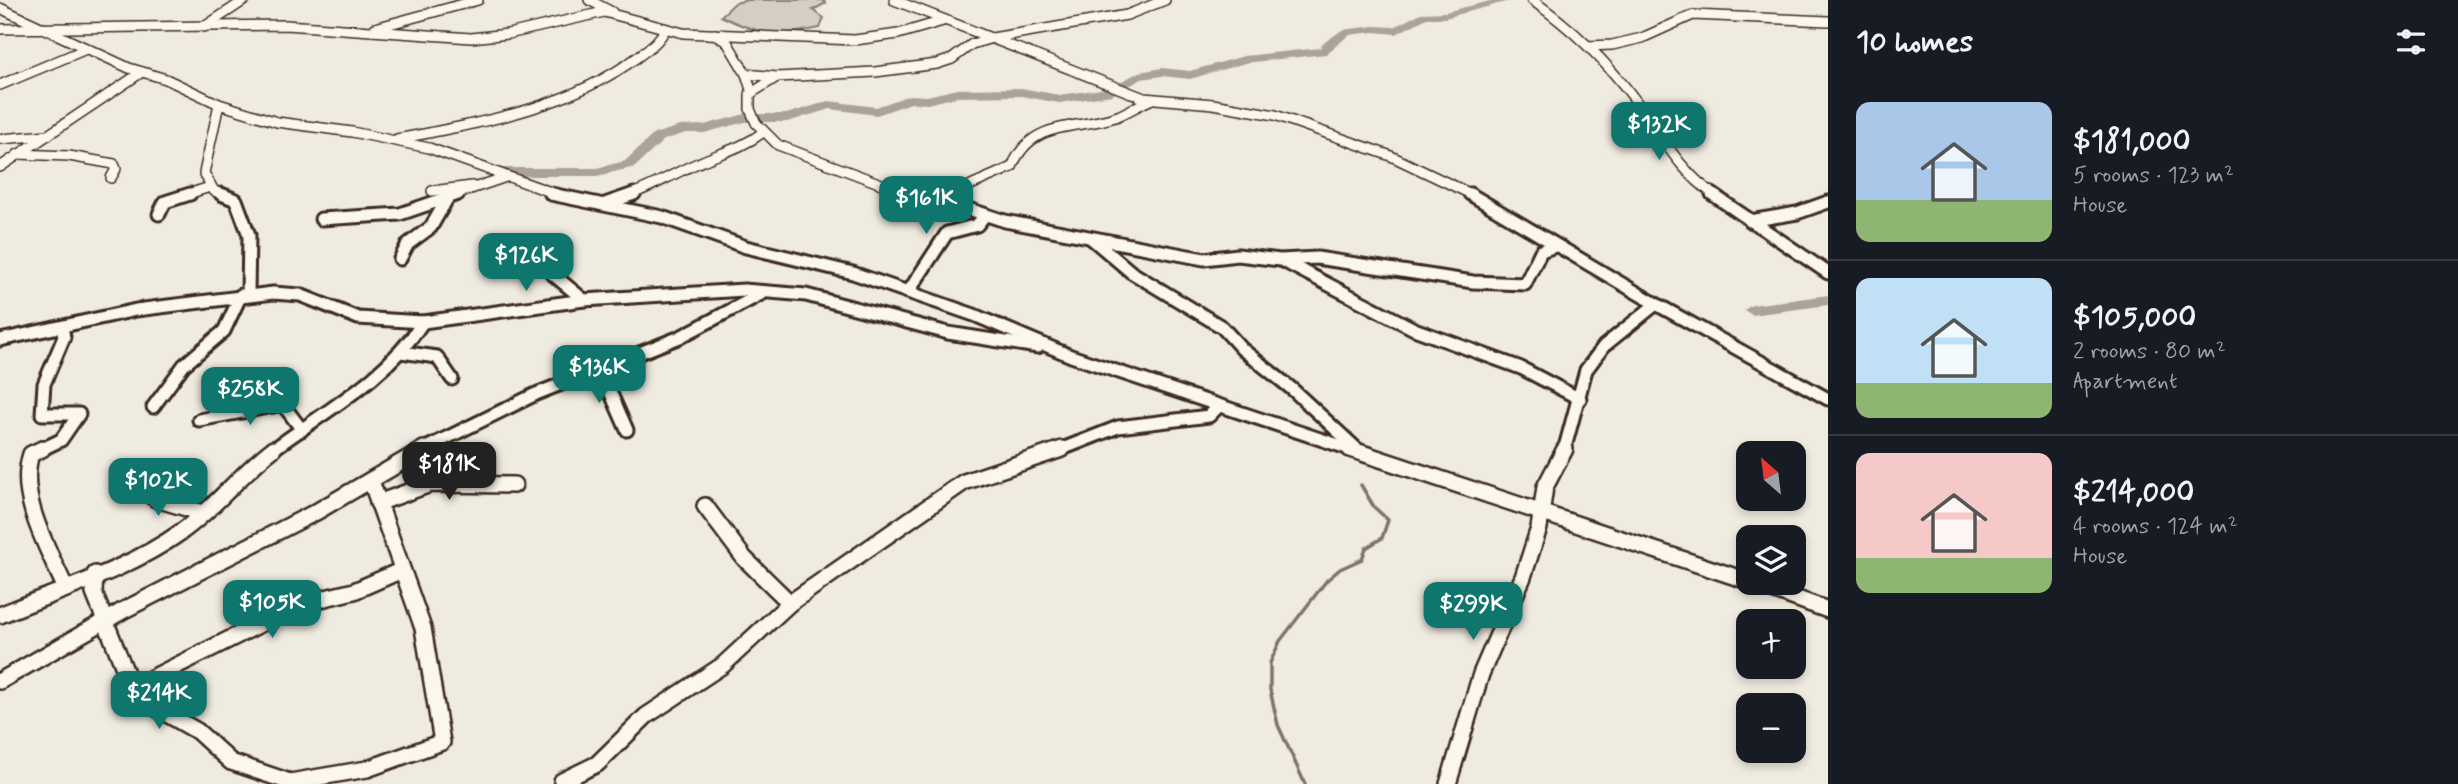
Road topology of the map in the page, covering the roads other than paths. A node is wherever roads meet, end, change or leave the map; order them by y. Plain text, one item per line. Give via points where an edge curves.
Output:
1 (478, 0) edge
2 (589, 0) edge
3 (894, 0) edge
4 (1165, 0) edge
5 (1532, 0) edge
6 (242, 1) edge
7 (0, 8) edge
8 (612, 12) junction
9 (943, 21) junction
10 (1828, 21) edge
11 (203, 28) junction
12 (0, 29) edge
13 (43, 29) junction
14 (665, 29) junction
15 (365, 31) junction
16 (714, 34) junction
17 (992, 38) junction
18 (1588, 46) junction
19 (86, 49) junction
20 (142, 72) junction
21 (746, 74) junction
22 (777, 77) junction
23 (0, 85) edge
24 (752, 93) junction
25 (1152, 99) junction
26 (219, 104) junction
27 (762, 132) junction
28 (48, 135) junction
29 (0, 139) edge
30 (391, 141) junction
31 (747, 144) junction
32 (778, 145) junction
33 (18, 154) junction
34 (0, 167) edge
35 (506, 177) junction
36 (111, 178) dead end
37 (486, 184) junction
38 (210, 187) junction
39 (432, 191) dead end
40 (447, 200) junction
41 (951, 202) junction
42 (1828, 202) edge
43 (603, 205) junction
44 (159, 214) dead end
45 (985, 215) junction
46 (321, 219) dead end
47 (1750, 221) junction
48 (1091, 237) junction
49 (1555, 246) junction
50 (539, 257) dead end
51 (400, 259) dead end
52 (1280, 260) junction
53 (1828, 272) edge
54 (909, 291) junction
55 (766, 292) junction
56 (245, 295) junction
57 (584, 300) junction
58 (1656, 304) junction
59 (423, 322) junction
60 (62, 327) junction
61 (0, 340) edge
62 (1056, 350) junction
63 (401, 352) junction
64 (600, 369) junction
65 (452, 379) dead end
66 (1580, 399) junction
67 (1828, 399) edge
68 (1220, 406) junction
69 (153, 407) dead end
70 (199, 421) dead end
71 (302, 430) junction
72 (627, 430) dead end
73 (1361, 453) junction
74 (371, 481) junction
75 (133, 483) dead end
76 (514, 485) dead end
77 (378, 503) junction
78 (705, 506) dead end
79 (1541, 511) junction
80 (203, 513) junction
81 (402, 570) junction
82 (95, 574) junction
83 (1736, 577) edge
84 (65, 587) junction
85 (1786, 595) edge
86 (790, 603) junction
87 (1828, 610) edge
88 (0, 615) edge
89 (106, 621) junction
90 (0, 681) edge
91 (132, 688) junction
92 (562, 781) dead end
93 (1448, 784) edge

1 - 15 street
2 - 8 street
3 - 9 street
4 - 17 street via 1126,15
5 - 18 street
6 - 11 street
7 - 13 street
8 - 14 street
8 - 15 street via 484,38
9 - 16 street via 862,40
9 - 17 street
10 - 18 street via 1708,13 1642,38
11 - 13 street
11 - 15 street via 286,25
12 - 13 street
13 - 19 street
14 - 16 street
14 - 30 street via 637,59 592,87 469,125
16 - 21 street via 726,42
17 - 22 street via 937,64
17 - 25 street
18 - 47 street via 1628,90 1680,166
19 - 20 street
19 - 23 street
20 - 26 street
20 - 28 street
21 - 22 street
21 - 24 street
22 - 24 street
24 - 27 street via 749,109
25 - 41 street via 1117,116 1039,133 1019,150 1012,167 962,189
25 - 49 street via 1239,107 1306,124 1460,188
26 - 30 street via 276,122
26 - 38 street via 204,169
27 - 31 street
27 - 32 street
28 - 29 street
28 - 33 street
30 - 35 street via 445,153
31 - 32 street
31 - 43 street
32 - 41 street via 892,188
33 - 34 street
33 - 36 street via 114,164
35 - 37 street
35 - 43 street via 569,199
37 - 39 street
37 - 40 street
38 - 44 street via 165,202
38 - 56 street via 236,200 247,225 250,246
40 - 46 street via 376,218
40 - 51 street via 431,227 408,244
41 - 45 street
42 - 47 street
43 - 54 street via 662,217 746,247
45 - 48 street
45 - 54 street via 978,225 947,233
47 - 53 street
48 - 52 street via 1204,259 1238,255
48 - 73 street via 1131,272 1222,327
49 - 52 street via 1541,251 1525,284 1473,282 1317,258
49 - 58 street
50 - 57 street
52 - 66 street via 1414,329 1521,368
54 - 62 street
55 - 57 street
55 - 62 street via 840,302 948,333
55 - 64 street via 680,337
56 - 59 street via 289,292 358,318
56 - 60 street via 136,310
56 - 69 street via 225,331 184,365
57 - 59 street
58 - 66 street via 1593,359
58 - 67 street
59 - 63 street
60 - 61 street
60 - 84 street via 64,337 41,397 42,414 79,414 61,440 32,454 26,471 40,531
62 - 68 street
63 - 65 street via 437,357
63 - 71 street
64 - 72 street
64 - 74 street via 474,423
66 - 79 street via 1562,458 1545,487
68 - 73 street
68 - 86 street via 1209,416 1118,427 1028,462 976,476
70 - 71 street via 285,405
71 - 80 street via 269,452
73 - 79 street
74 - 77 street
74 - 89 street
75 - 80 street via 156,499
76 - 77 street via 430,484
77 - 81 street
78 - 86 street via 749,568
79 - 83 street
79 - 93 street via 1523,577 1485,664
80 - 82 street via 165,542
81 - 91 street via 354,591 300,604
81 - 91 street via 423,628 442,742 367,769 290,782 231,762 197,731
82 - 84 street
82 - 89 street via 94,593
84 - 88 street
85 - 87 street
86 - 92 street via 723,665 646,716 597,764
89 - 90 street
89 - 91 street

